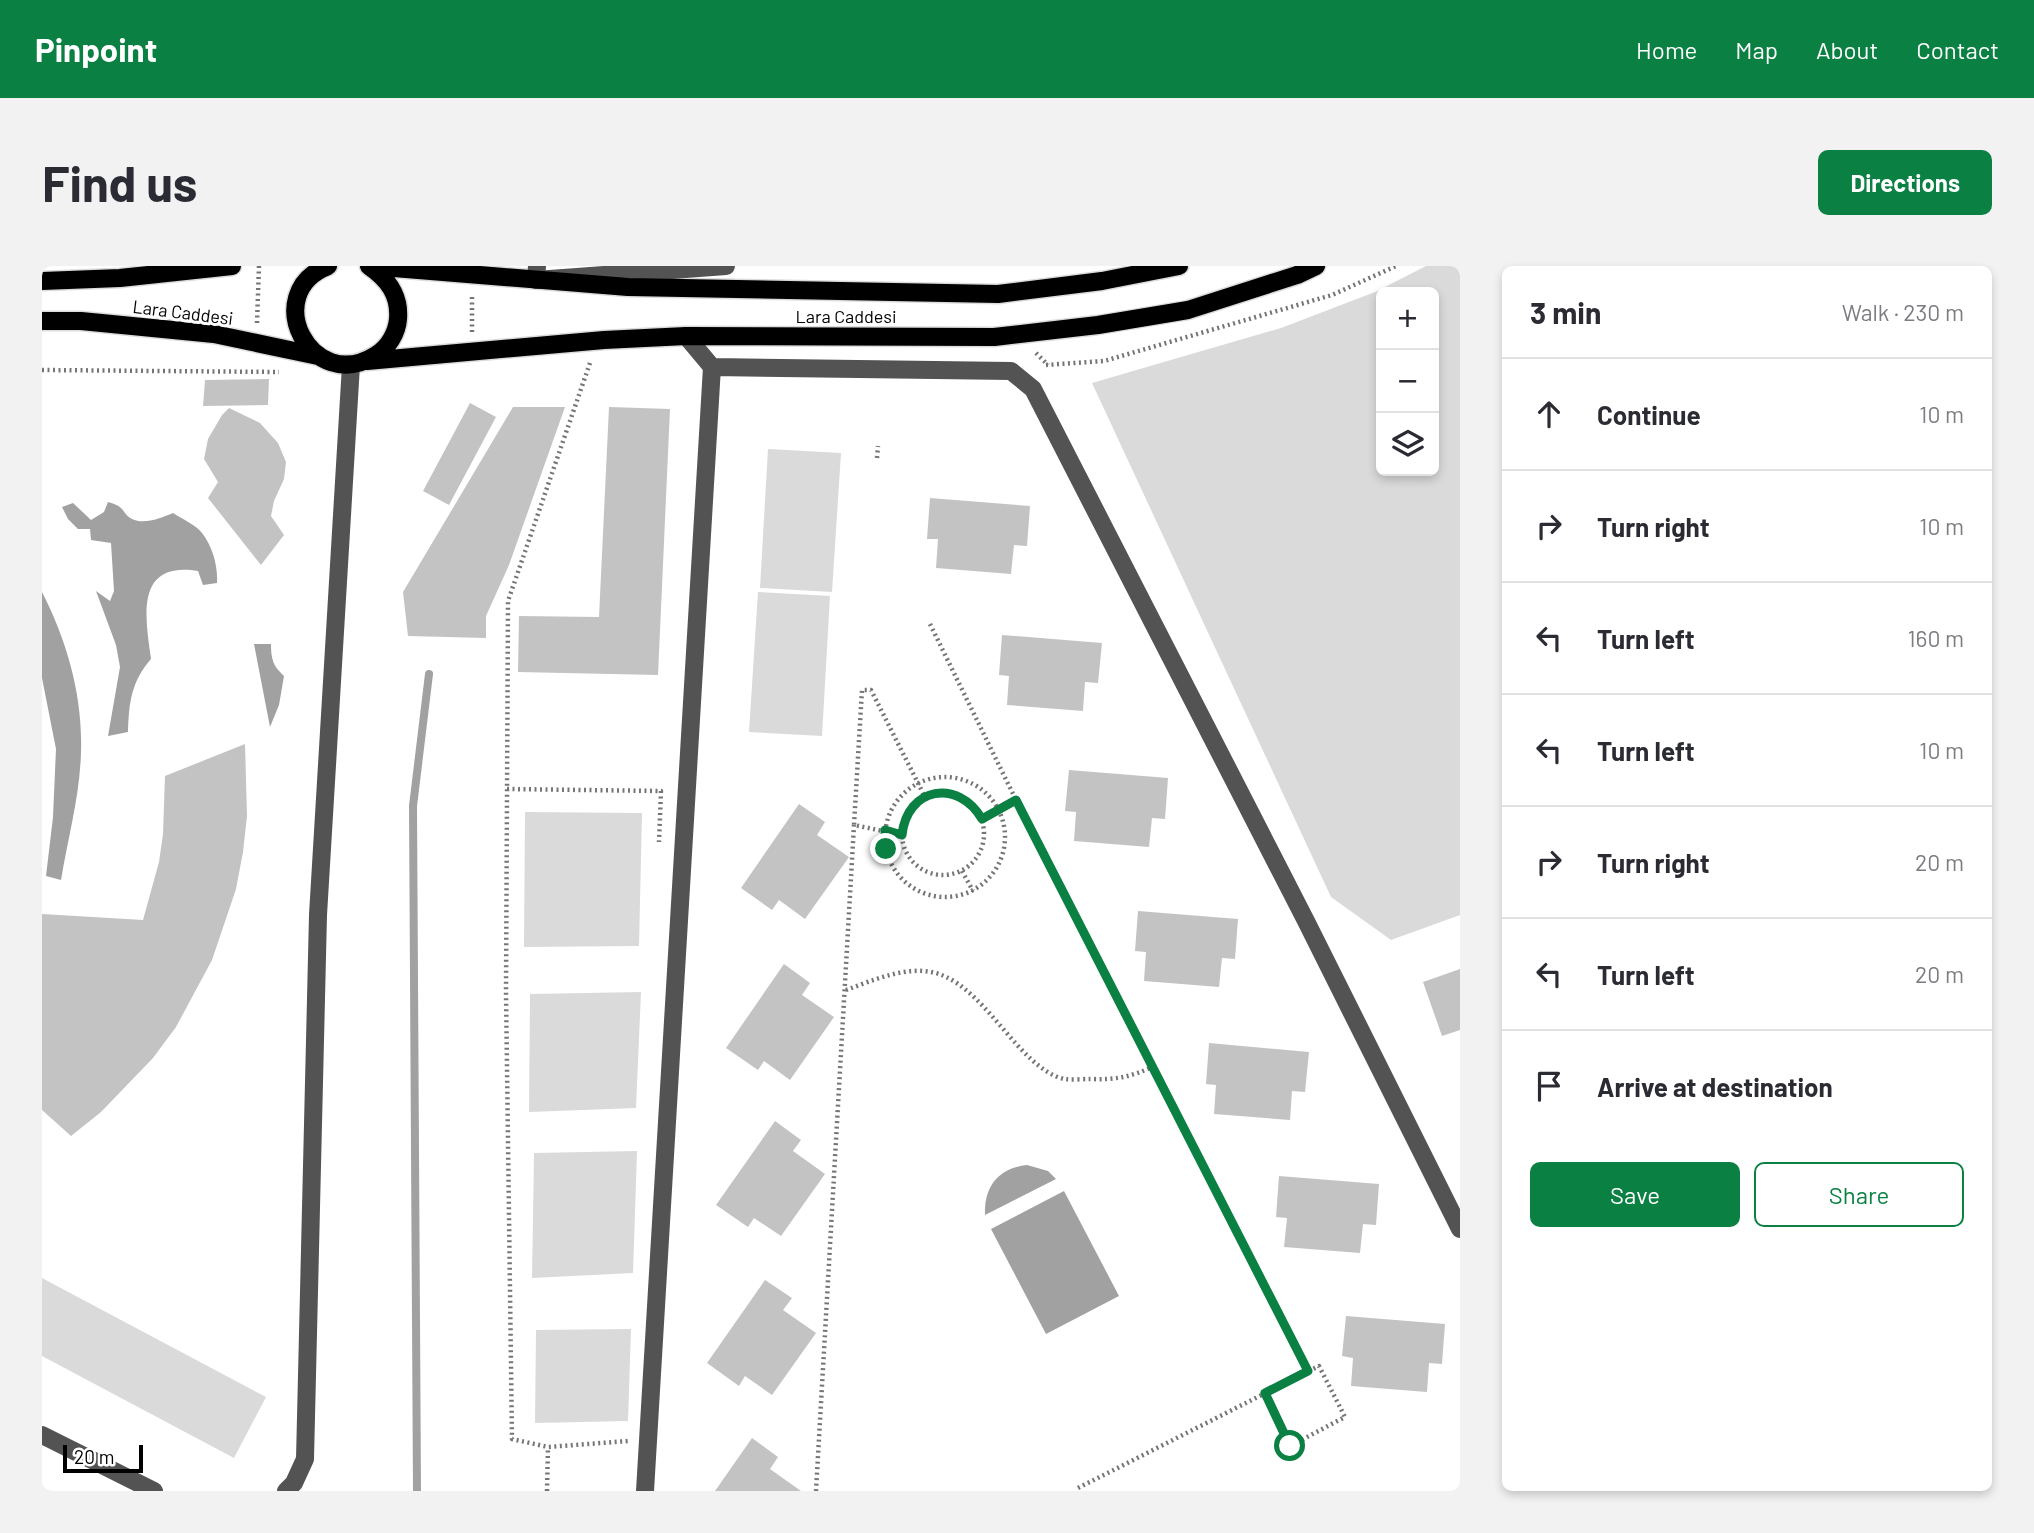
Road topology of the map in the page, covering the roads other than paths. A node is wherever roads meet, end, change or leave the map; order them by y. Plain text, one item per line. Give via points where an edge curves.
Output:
1 (232, 266) edge
2 (328, 266) edge
3 (369, 266) edge
4 (726, 266) edge
5 (1180, 266) edge
6 (1316, 266) edge
7 (708, 267) edge
8 (537, 273) edge
9 (42, 281) edge
10 (42, 321) edge
11 (686, 336) junction
12 (318, 356) junction
13 (359, 363) junction
14 (712, 367) junction
15 (1460, 1229) edge
16 (42, 1434) edge
17 (154, 1491) edge
18 (286, 1491) edge
19 (645, 1491) edge

1 - 9 main road, Lara Caddesi
2 - 12 main road via 307,281 295,312 305,345
3 - 8 main road, Lara Caddesi via 472,274
3 - 13 main road via 393,289 398,323 382,352
4 - 7 street
5 - 8 main road, Lara Caddesi via 998,294 628,287
6 - 11 main road, Lara Caddesi via 1188,310 994,337
7 - 8 street
10 - 12 main road, Lara Caddesi via 214,334
11 - 13 main road, Lara Caddesi
11 - 14 street
12 - 13 main road, Lara Caddesi via 334,363
13 - 18 street via 318,915 305,1460
14 - 15 street via 1011,371 1033,390
14 - 19 street
16 - 17 street

